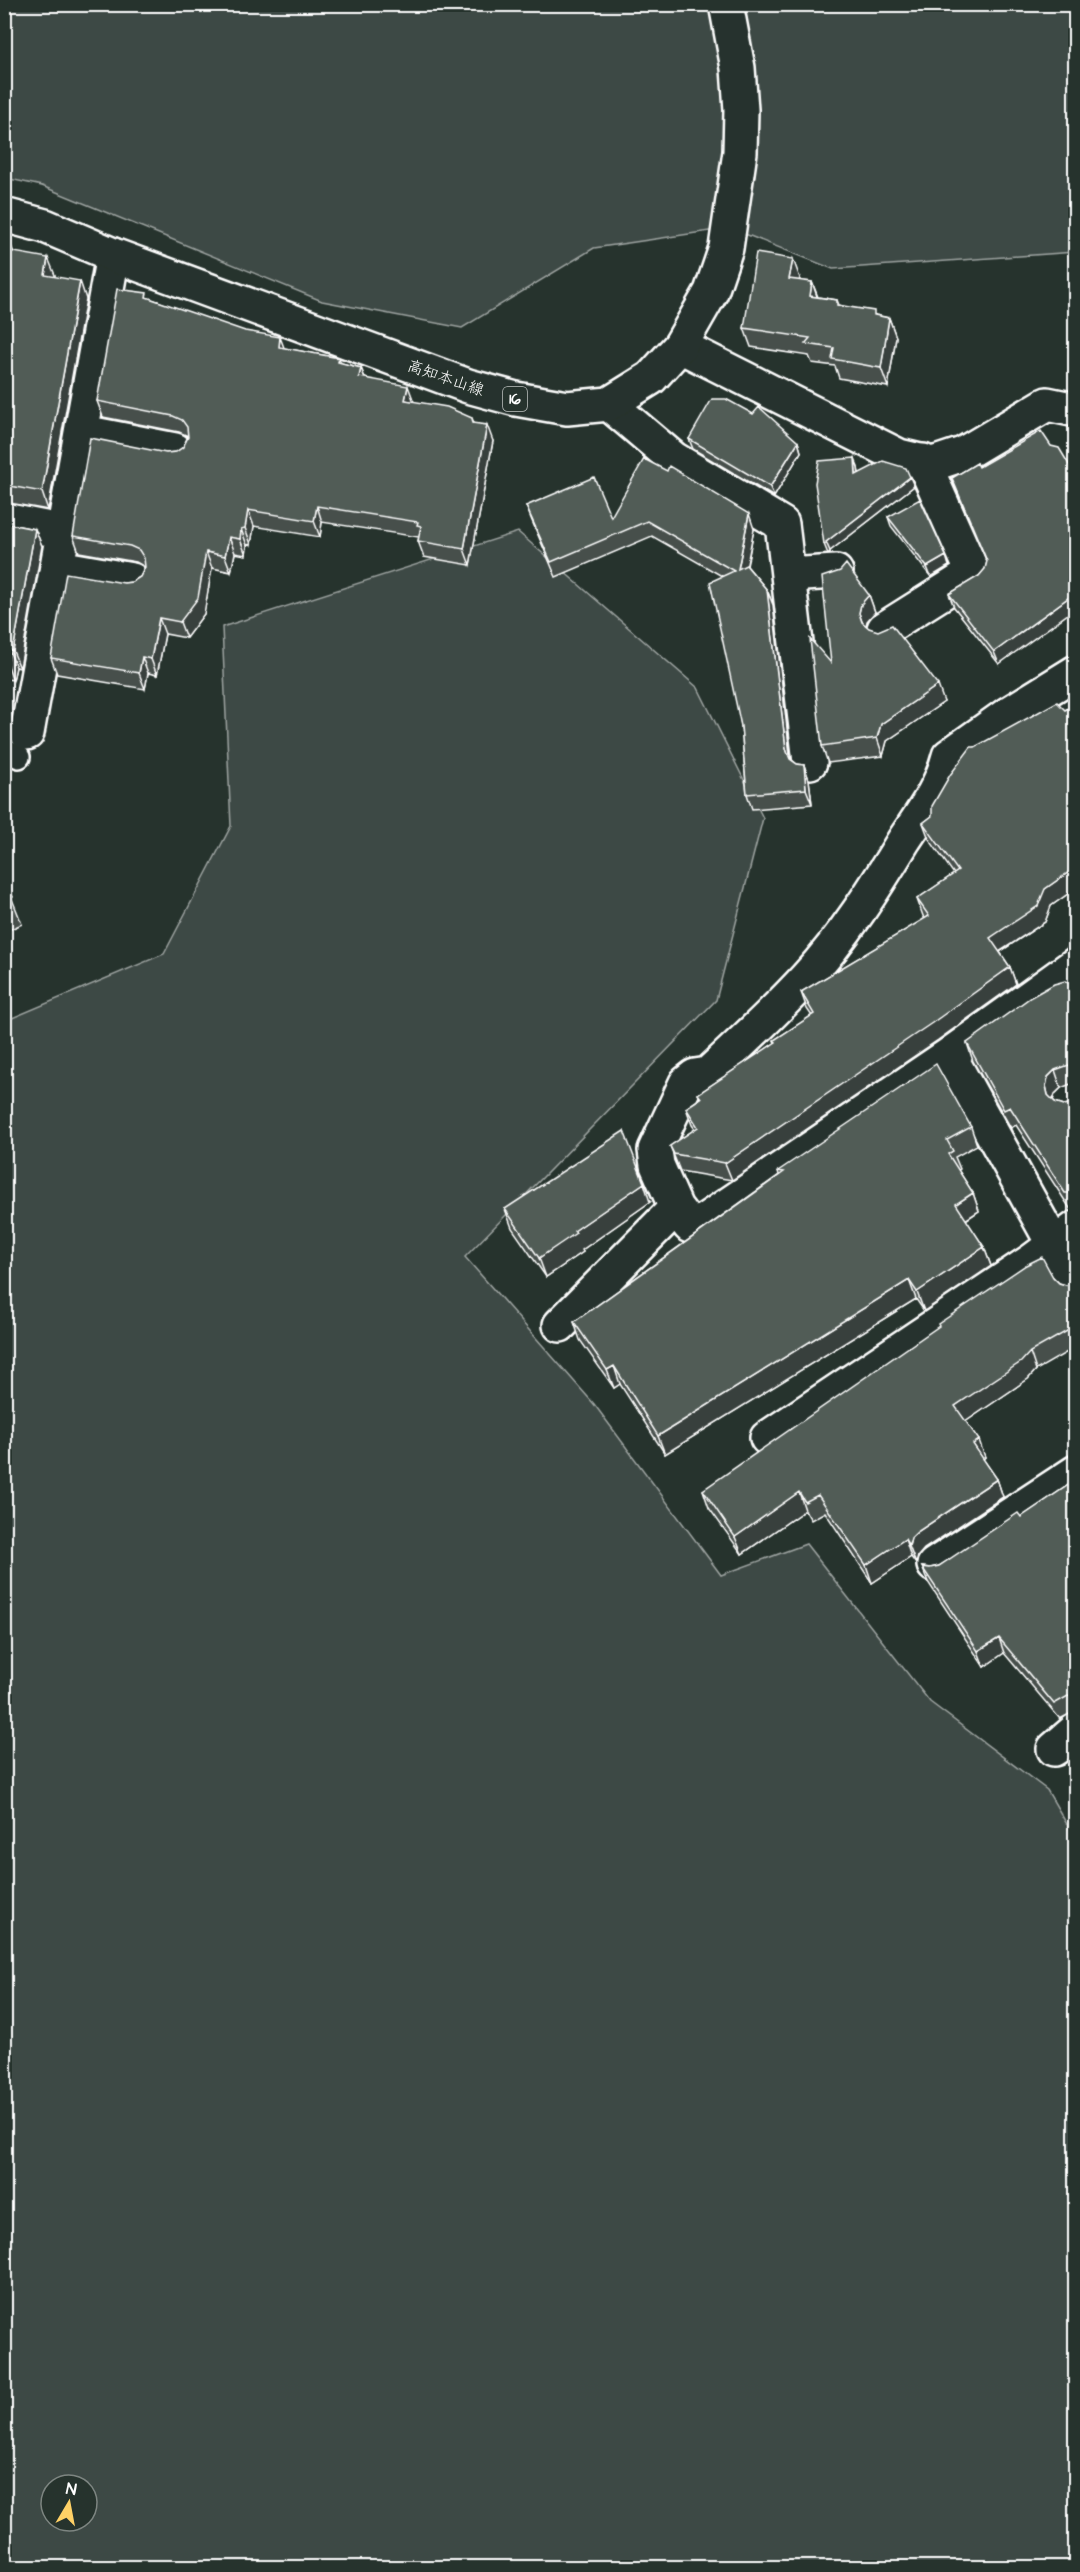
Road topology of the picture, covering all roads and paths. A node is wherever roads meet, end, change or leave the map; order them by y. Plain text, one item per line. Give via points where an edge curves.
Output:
1 (726, 4) edge
2 (4, 215) edge
3 (113, 255) junction
4 (680, 346) junction
5 (609, 404) junction
6 (1076, 410) edge
7 (83, 432) junction
8 (175, 450) edge
9 (923, 461) junction
10 (4, 520) edge
11 (65, 532) junction
12 (58, 567) junction
13 (836, 572) edge
14 (788, 575) junction
15 (132, 580) edge
16 (884, 629) edge
17 (1076, 672) edge
18 (17, 747) edge
19 (810, 762) dead end
20 (1076, 964) edge
21 (948, 1055) junction
22 (676, 1208) junction
23 (1064, 1237) edge
24 (1076, 1285) edge
25 (560, 1326) dead end
26 (767, 1438) dead end
27 (1076, 1472) edge
28 (934, 1565) edge

1 - 4 street, 高知本山線 / 16 via 741,110 737,173 726,249 711,291
2 - 3 street, 高知本山線 / 16 via 45,226
3 - 5 street, 高知本山線 / 16 via 468,386 567,408
3 - 7 street
4 - 5 street, 高知本山線 / 16 via 651,378
4 - 9 street via 898,456
5 - 14 street via 674,459 782,524
6 - 9 street via 1047,404 963,454 933,464
7 - 8 street
7 - 11 street
9 - 16 street via 973,573
10 - 11 street
11 - 12 street
12 - 15 street
12 - 18 street
13 - 14 street
14 - 19 street
17 - 22 street via 949,756 927,807 872,893 807,978 708,1074 695,1076 686,1083 655,1150 657,1165
20 - 21 street
21 - 22 street via 701,1223 690,1226
21 - 23 street
22 - 25 street
23 - 24 street
23 - 26 street
27 - 28 street

